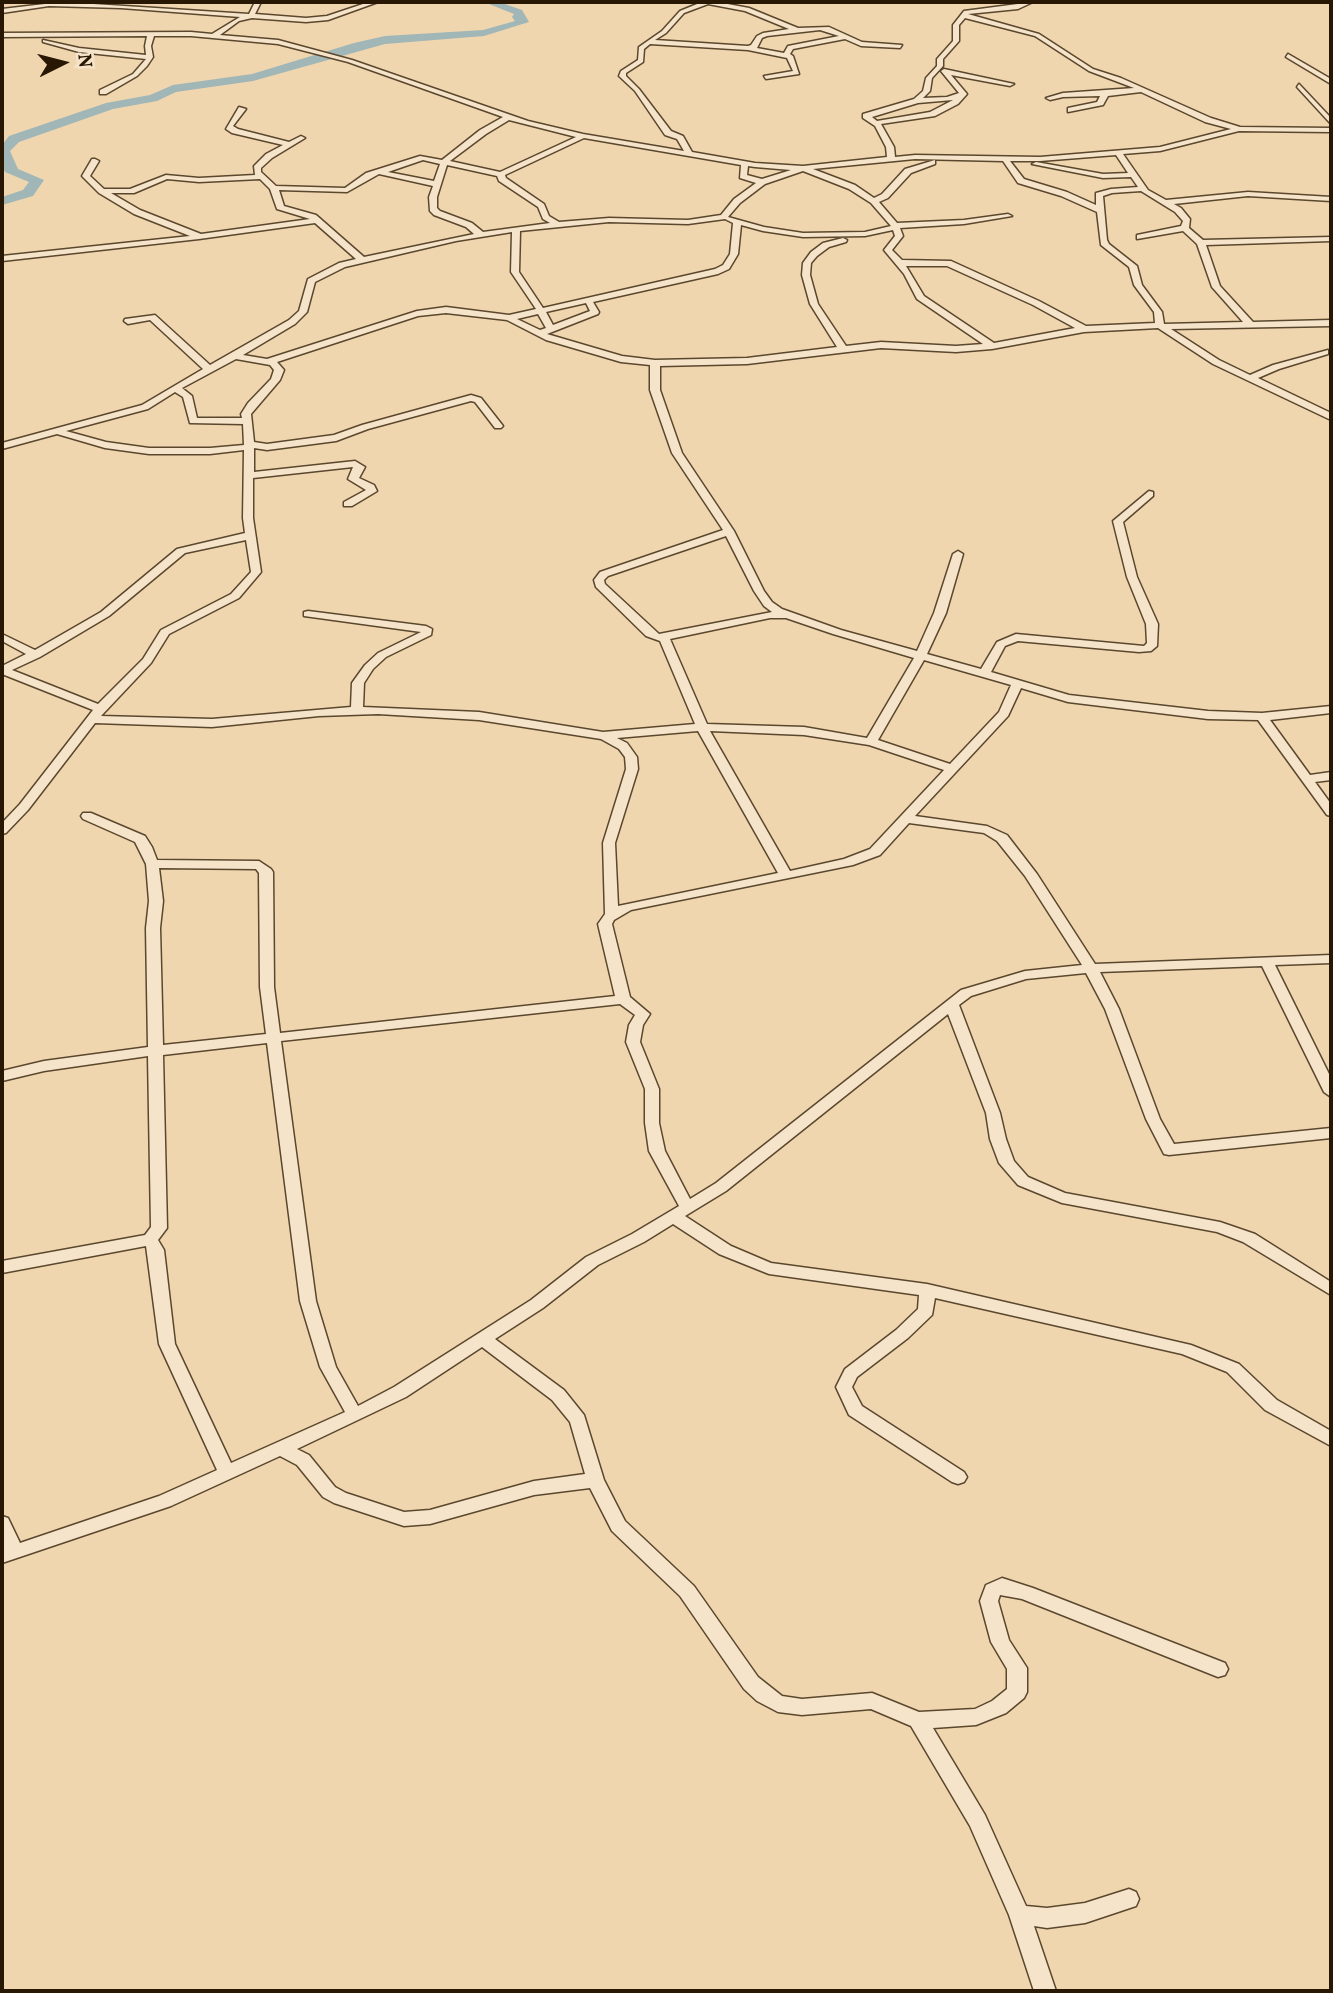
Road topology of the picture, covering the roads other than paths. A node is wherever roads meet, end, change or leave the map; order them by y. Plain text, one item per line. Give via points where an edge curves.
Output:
1 (72, 2) edge
2 (258, 2) edge
3 (375, 2) edge
4 (707, 2) edge
5 (929, 2) edge
6 (943, 2) edge
7 (1030, 2) edge
8 (49, 4) edge
9 (2, 11) edge
10 (963, 15) junction
11 (251, 16) junction
12 (796, 30) junction
13 (151, 34) junction
14 (2, 35) edge
15 (215, 35) junction
16 (847, 36) junction
17 (41, 40) dead end
18 (648, 42) junction
19 (900, 46) dead end
20 (748, 48) junction
21 (787, 54) junction
22 (1288, 56) dead end
23 (150, 57) junction
24 (936, 71) junction
25 (945, 72) junction
26 (766, 77) dead end
27 (1331, 82) edge
28 (1010, 84) dead end
29 (1299, 86) dead end
30 (1140, 89) junction
31 (103, 92) dead end
32 (963, 94) junction
33 (1105, 94) junction
34 (1049, 98) dead end
35 (917, 102) junction
36 (242, 109) dead end
37 (1071, 110) dead end
38 (507, 118) junction
39 (1331, 122) edge
40 (875, 123) junction
41 (1239, 129) junction
42 (1331, 130) edge
43 (583, 136) junction
44 (300, 138) dead end
45 (289, 144) junction
46 (1118, 152) junction
47 (691, 155) junction
48 (891, 158) junction
49 (952, 158) junction
50 (1006, 160) junction
51 (1025, 160) junction
52 (445, 161) junction
53 (95, 162) dead end
54 (745, 163) junction
55 (803, 168) junction
56 (377, 172) junction
57 (501, 174) junction
58 (1103, 176) junction
59 (1134, 176) junction
60 (261, 177) junction
61 (762, 182) junction
62 (438, 184) junction
63 (274, 188) junction
64 (1143, 189) junction
65 (1122, 190) junction
66 (102, 191) junction
67 (1331, 199) edge
68 (874, 201) junction
69 (1164, 203) junction
70 (1100, 210) junction
71 (1008, 216) dead end
72 (724, 217) junction
73 (316, 220) junction
74 (737, 221) junction
75 (558, 225) junction
76 (895, 226) junction
77 (1185, 228) junction
78 (516, 229) junction
79 (481, 234) junction
80 (865, 234) junction
81 (199, 237) junction
82 (1140, 237) dead end
83 (1331, 239) edge
84 (1201, 243) junction
85 (2, 258) edge
86 (362, 260) junction
87 (900, 263) junction
88 (588, 300) junction
89 (541, 311) junction
90 (509, 318) junction
91 (128, 321) dead end
92 (1331, 323) edge
93 (1251, 325) junction
94 (1162, 326) junction
95 (551, 329) junction
96 (1084, 329) junction
97 (538, 333) junction
98 (992, 346) junction
99 (843, 349) junction
100 (1325, 352) dead end
101 (235, 356) junction
102 (268, 362) junction
103 (655, 363) junction
104 (209, 369) junction
105 (1251, 379) junction
106 (176, 388) junction
107 (1329, 414) edge
108 (246, 421) junction
109 (498, 426) dead end
110 (57, 431) junction
111 (249, 445) junction
112 (2, 446) edge
113 (248, 476) junction
114 (1149, 494) dead end
115 (348, 504) dead end
116 (729, 531) junction
117 (252, 535) junction
118 (958, 554) dead end
119 (308, 614) dead end
120 (789, 615) junction
121 (2, 637) edge
122 (664, 638) junction
123 (36, 654) junction
124 (921, 656) junction
125 (3, 670) edge
126 (984, 674) junction
127 (1017, 684) junction
128 (1331, 709) edge
129 (357, 710) junction
130 (97, 714) junction
131 (1262, 717) junction
132 (702, 727) junction
133 (603, 736) junction
134 (871, 742) junction
135 (952, 769) junction
136 (1331, 776) edge
137 (1307, 779) junction
138 (1331, 812) edge
139 (87, 816) dead end
140 (908, 819) junction
141 (2, 830) edge
142 (152, 864) junction
143 (786, 875) junction
144 (612, 914) junction
145 (1331, 959) edge
146 (1268, 962) junction
147 (1091, 968) junction
148 (624, 999) junction
149 (952, 1005) junction
150 (272, 1038) junction
151 (155, 1051) junction
152 (2, 1076) edge
153 (1331, 1092) edge
154 (1331, 1133) edge
155 (680, 1211) junction
156 (150, 1240) junction
157 (2, 1267) edge
158 (1331, 1289) edge
159 (927, 1290) junction
160 (484, 1339) junction
161 (355, 1415) junction
162 (1331, 1439) edge
163 (281, 1449) junction
164 (227, 1474) junction
165 (958, 1478) dead end
166 (595, 1480) junction
167 (2, 1523) edge
168 (8, 1553) edge
169 (1218, 1670) dead end
170 (918, 1720) junction
171 (1129, 1899) dead end
172 (1020, 1915) junction
173 (1045, 1991) edge

1 - 8 street
2 - 11 street
3 - 11 street via 321,19
4 - 12 street via 747,9
4 - 18 street via 682,12
5 - 6 street
7 - 10 street via 1018,8
8 - 9 street
8 - 11 street
10 - 24 street via 956,25 956,41
10 - 30 street via 1037,35 1091,70
11 - 15 street
12 - 16 street via 825,28
12 - 20 street via 762,35
13 - 14 street
13 - 15 street
13 - 23 street
15 - 38 street via 317,51
16 - 19 street via 861,44
16 - 21 street via 788,47
17 - 23 street via 79,50
18 - 20 street
18 - 47 street via 641,48 641,61 622,76
20 - 21 street
21 - 26 street via 797,73
22 - 27 street
23 - 31 street via 135,75
24 - 25 street
24 - 35 street
25 - 28 street
25 - 32 street
29 - 39 street
30 - 33 street
30 - 41 street
32 - 35 street
32 - 40 street via 932,114
33 - 34 street
33 - 37 street via 1100,103
35 - 40 street via 866,116
36 - 45 street via 229,127
38 - 43 street
38 - 52 street
40 - 48 street via 890,147
41 - 42 street
41 - 46 street via 1171,147
43 - 47 street
43 - 57 street
44 - 45 street
45 - 60 street via 257,168
46 - 51 street
46 - 59 street
47 - 54 street
48 - 49 street
48 - 55 street
49 - 50 street
49 - 68 street via 914,167
50 - 51 street
50 - 70 street via 1021,181
51 - 58 street
52 - 56 street via 418,159
52 - 57 street
52 - 62 street
53 - 66 street via 86,176
54 - 55 street
54 - 61 street via 743,176
55 - 61 street
55 - 68 street
56 - 62 street
56 - 63 street via 348,190
57 - 75 street
58 - 59 street
58 - 65 street
59 - 64 street
60 - 63 street
60 - 66 street via 166,177 131,191
61 - 72 street
62 - 79 street via 433,209
63 - 73 street via 280,207
64 - 65 street
64 - 69 street
65 - 70 street via 1100,193
66 - 81 street via 137,212
67 - 69 street via 1263,193
68 - 76 street
69 - 77 street via 1186,218
70 - 94 street via 1104,243 1133,266 1138,285 1158,312
71 - 76 street
72 - 74 street
72 - 75 street
73 - 81 street
73 - 86 street
74 - 80 street via 784,233
74 - 88 street via 734,254 726,267
75 - 78 street
76 - 80 street
76 - 87 street via 899,236 888,250
77 - 82 street
77 - 84 street
78 - 79 street
78 - 89 street via 515,272
79 - 86 street
80 - 99 street via 827,245 807,263 814,304
81 - 85 street
83 - 84 street
84 - 93 street via 1216,287
86 - 101 street via 314,278 300,316
87 - 96 street via 948,263
87 - 98 street via 920,296
88 - 89 street
88 - 95 street via 595,312
89 - 90 street
89 - 95 street
90 - 97 street
90 - 102 street via 432,311
91 - 104 street via 152,317
92 - 93 street
93 - 94 street
94 - 96 street
94 - 105 street
95 - 97 street
96 - 98 street
97 - 103 street via 621,359
98 - 99 street
99 - 103 street via 747,361
100 - 105 street via 1276,366
101 - 102 street
101 - 104 street
102 - 108 street via 276,365 279,373 246,411
103 - 116 street via 655,390 677,453
104 - 106 street
105 - 107 street
106 - 108 street via 187,396 192,421
106 - 110 street via 136,411
108 - 111 street
109 - 111 street via 478,400 471,398 336,438
110 - 111 street via 149,451 210,451
110 - 112 street
111 - 113 street
113 - 115 street via 355,464 360,467 353,479 372,491
113 - 117 street
114 - 126 street via 1118,521 1132,577 1152,624 1153,644 1139,649 1016,637 1001,644
116 - 120 street via 768,604
116 - 122 street via 604,574 598,580 650,635
117 - 123 street via 181,551 115,607
117 - 130 street via 256,564 252,579 235,596 164,632 147,661 123,681
118 - 124 street
119 - 129 street via 426,629 427,633 382,655 369,667 358,683
120 - 122 street
120 - 124 street
121 - 123 street
122 - 132 street
123 - 125 street
124 - 126 street
124 - 134 street
125 - 130 street
126 - 127 street
127 - 131 street via 1068,698 1137,708
127 - 135 street via 1004,713
128 - 131 street
129 - 130 street via 212,723
129 - 133 street via 479,716
130 - 141 street
131 - 137 street
132 - 133 street
132 - 134 street via 804,731
132 - 143 street
133 - 144 street via 623,746 632,769 609,843
134 - 135 street
135 - 140 street
136 - 137 street
137 - 138 street
139 - 142 street via 140,839
140 - 143 street via 875,852
140 - 147 street via 987,830 1002,838
142 - 150 street via 264,868
142 - 151 street
143 - 144 street via 627,907
144 - 148 street via 605,924
145 - 146 street
146 - 147 street
146 - 153 street
147 - 149 street via 1003,980 966,993
147 - 154 street via 1170,1150
148 - 150 street
148 - 155 street via 643,1014 633,1042 652,1089 657,1151
149 - 155 street via 747,1168
149 - 158 street via 1007,1163 1023,1181 1062,1198 1220,1227 1249,1238
150 - 151 street
150 - 161 street via 308,1301 328,1367
151 - 152 street
151 - 156 street via 159,1228
155 - 159 street via 725,1250 769,1268
155 - 160 street via 592,1261
156 - 157 street
156 - 164 street via 156,1250 167,1344
159 - 162 street via 1185,1349 1233,1368 1271,1405
159 - 165 street via 926,1311 851,1373 844,1387 855,1410
160 - 161 street
160 - 166 street via 558,1395 578,1420
161 - 163 street
163 - 164 street
163 - 166 street via 303,1460 340,1499 404,1519 430,1517 534,1488
164 - 168 street via 153,1505
166 - 170 street via 618,1526 687,1591 764,1695 778,1704 802,1707 872,1702
167 - 168 street
169 - 170 street via 1002,1586 993,1590 989,1601 1000,1642 1017,1668 1017,1692 976,1717
170 - 172 street via 978,1821
171 - 172 street via 1085,1913 1047,1918
172 - 173 street

